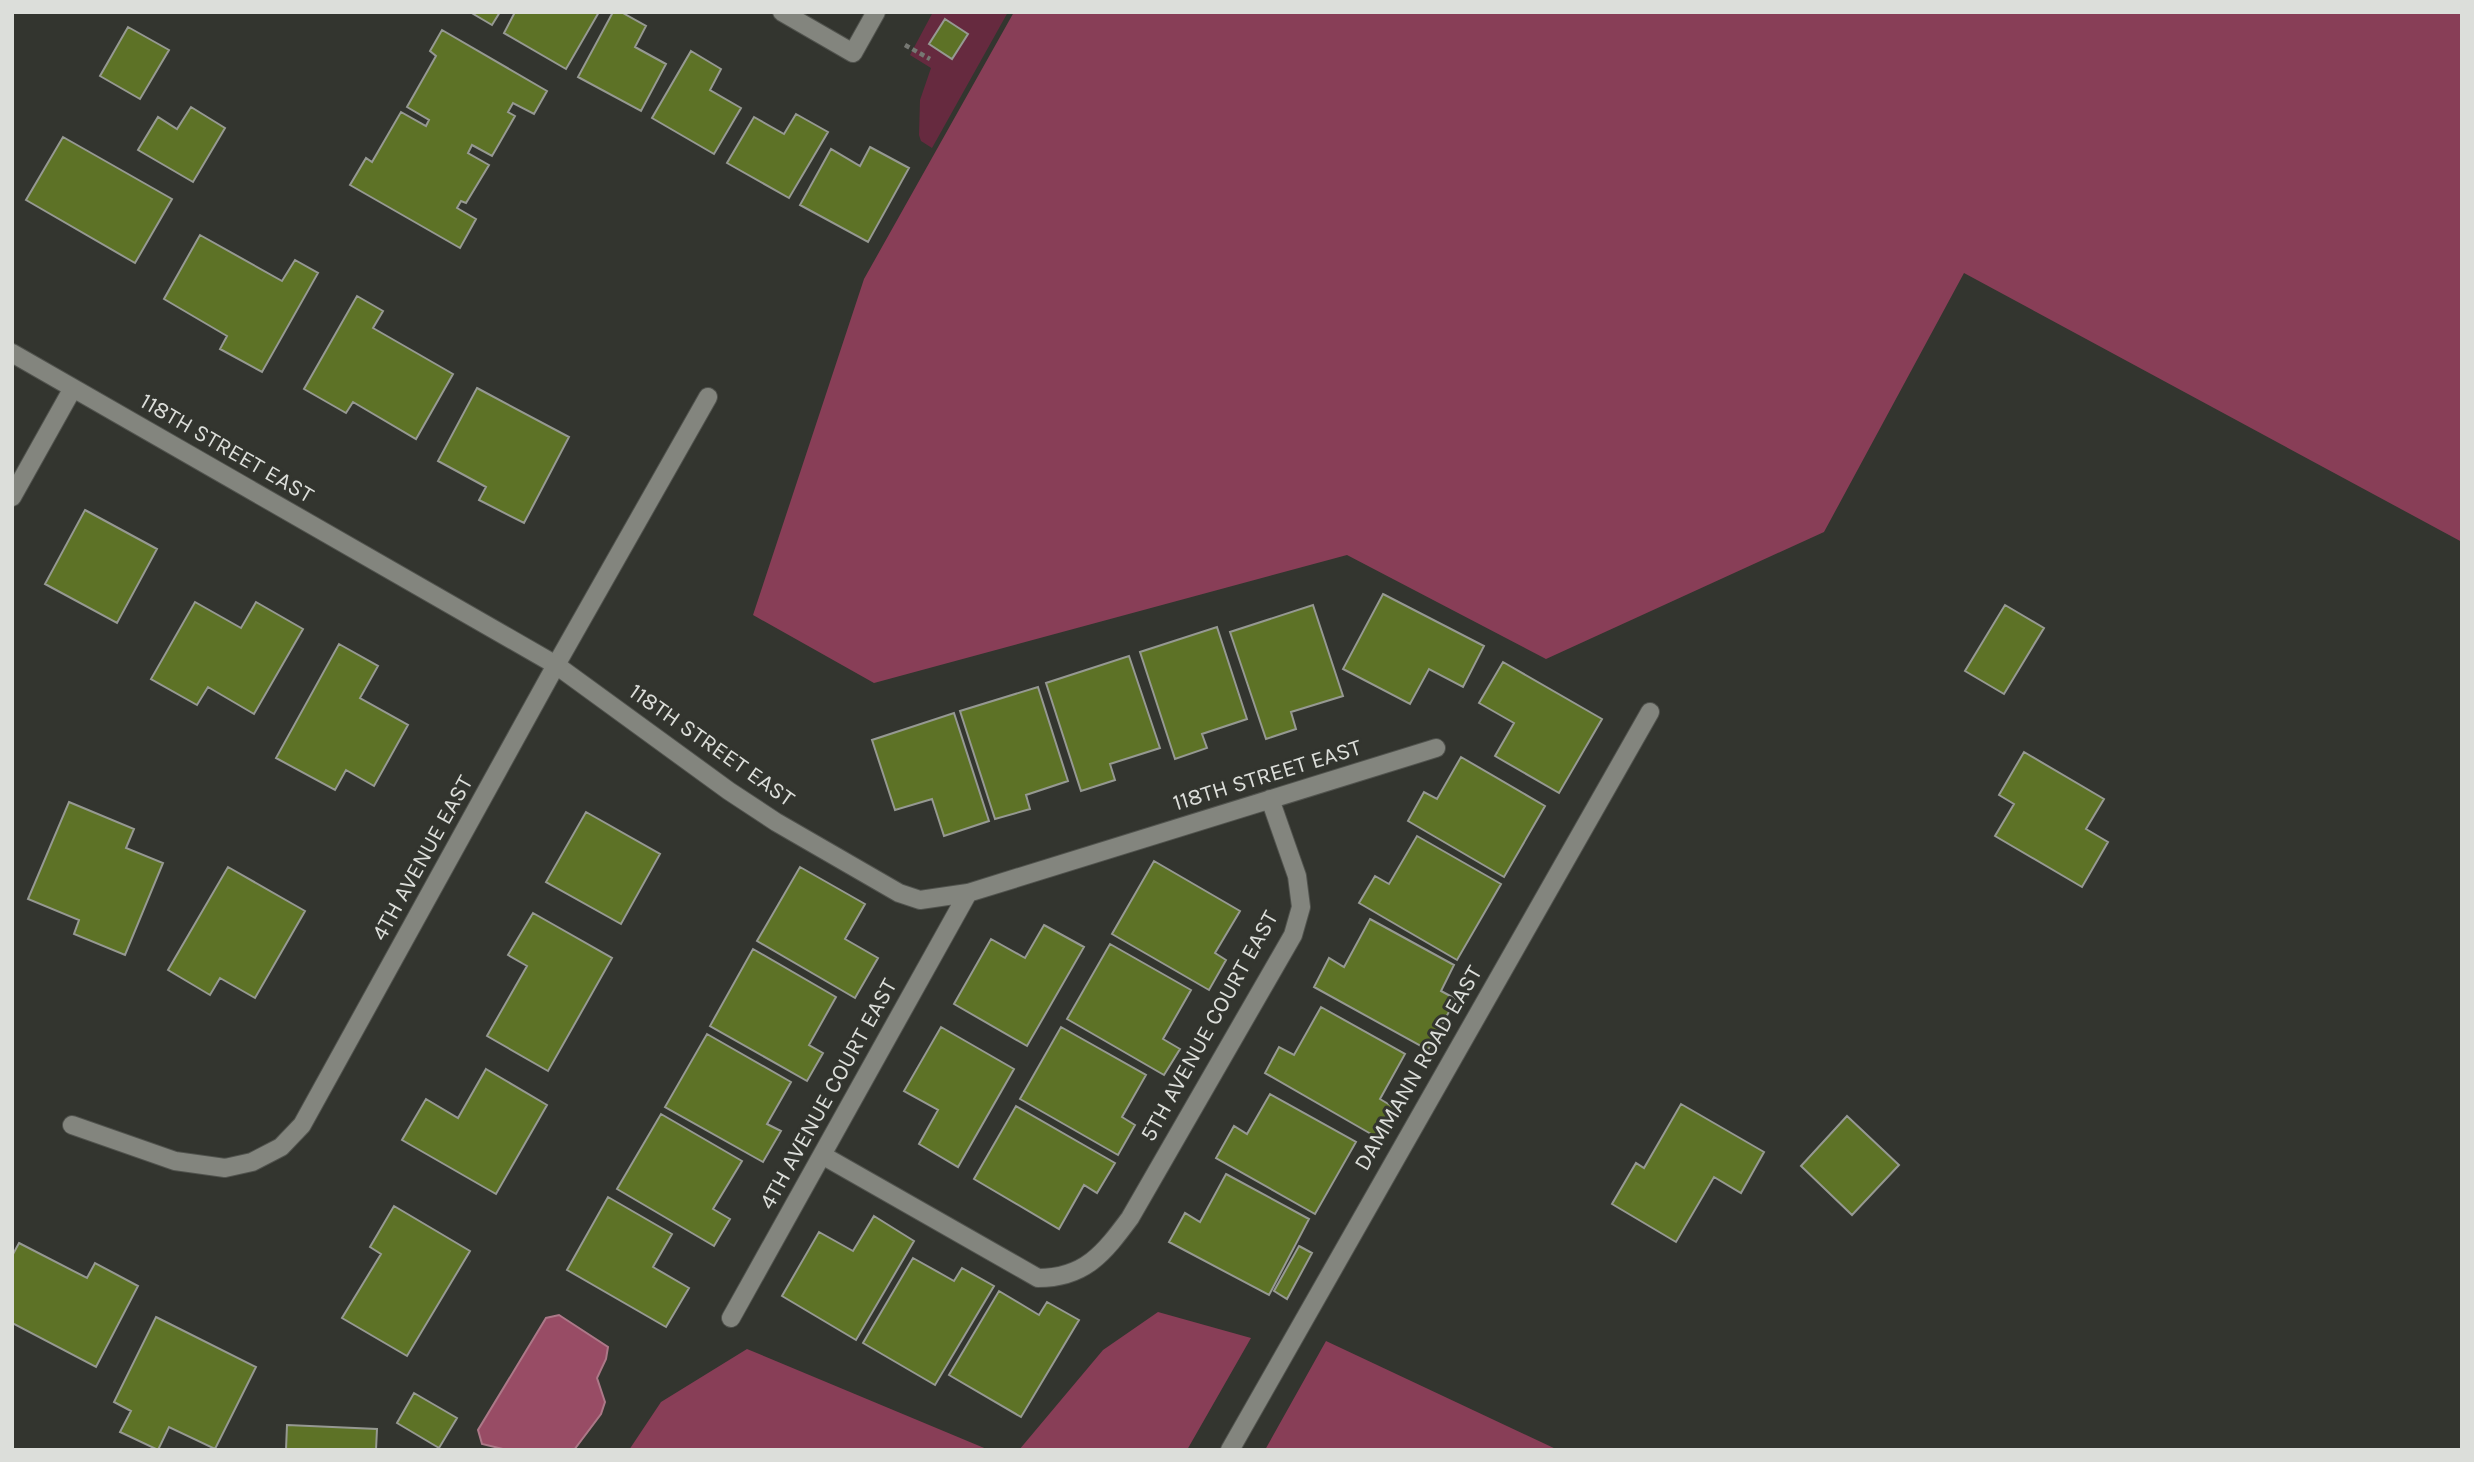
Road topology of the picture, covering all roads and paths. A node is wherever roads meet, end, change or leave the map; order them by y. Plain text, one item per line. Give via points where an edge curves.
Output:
1 (782, 12) edge
2 (876, 12) edge
3 (905, 45) dead end
4 (930, 59) dead end
5 (12, 354) edge
6 (73, 388) junction
7 (708, 397) dead end
8 (12, 497) edge
9 (556, 664) junction
10 (1650, 712) dead end
11 (1436, 748) dead end
12 (1270, 799) junction
13 (968, 893) junction
14 (72, 1125) dead end
15 (822, 1155) junction
16 (731, 1318) dead end
17 (1230, 1450) edge

1 - 2 street via 853,53
3 - 4 path
5 - 6 street, 118TH STREET EAST
6 - 8 street
6 - 9 street, 118TH STREET EAST
7 - 9 street, 4TH AVENUE EAST
9 - 13 street, 118TH STREET EAST via 729,791 899,893 920,900
9 - 14 street, 4TH AVENUE EAST via 303,1125 281,1147 252,1163 225,1168 175,1161
10 - 17 street, DAMMANN ROAD EAST
11 - 12 street, 118TH STREET EAST
12 - 13 street, 118TH STREET EAST
12 - 15 street, 5TH AVENUE COURT EAST via 1297,876 1301,907 1293,935 1130,1218 1094,1261 1057,1278 1038,1278
13 - 15 street, 4TH AVENUE COURT EAST
15 - 16 street, 4TH AVENUE COURT EAST

